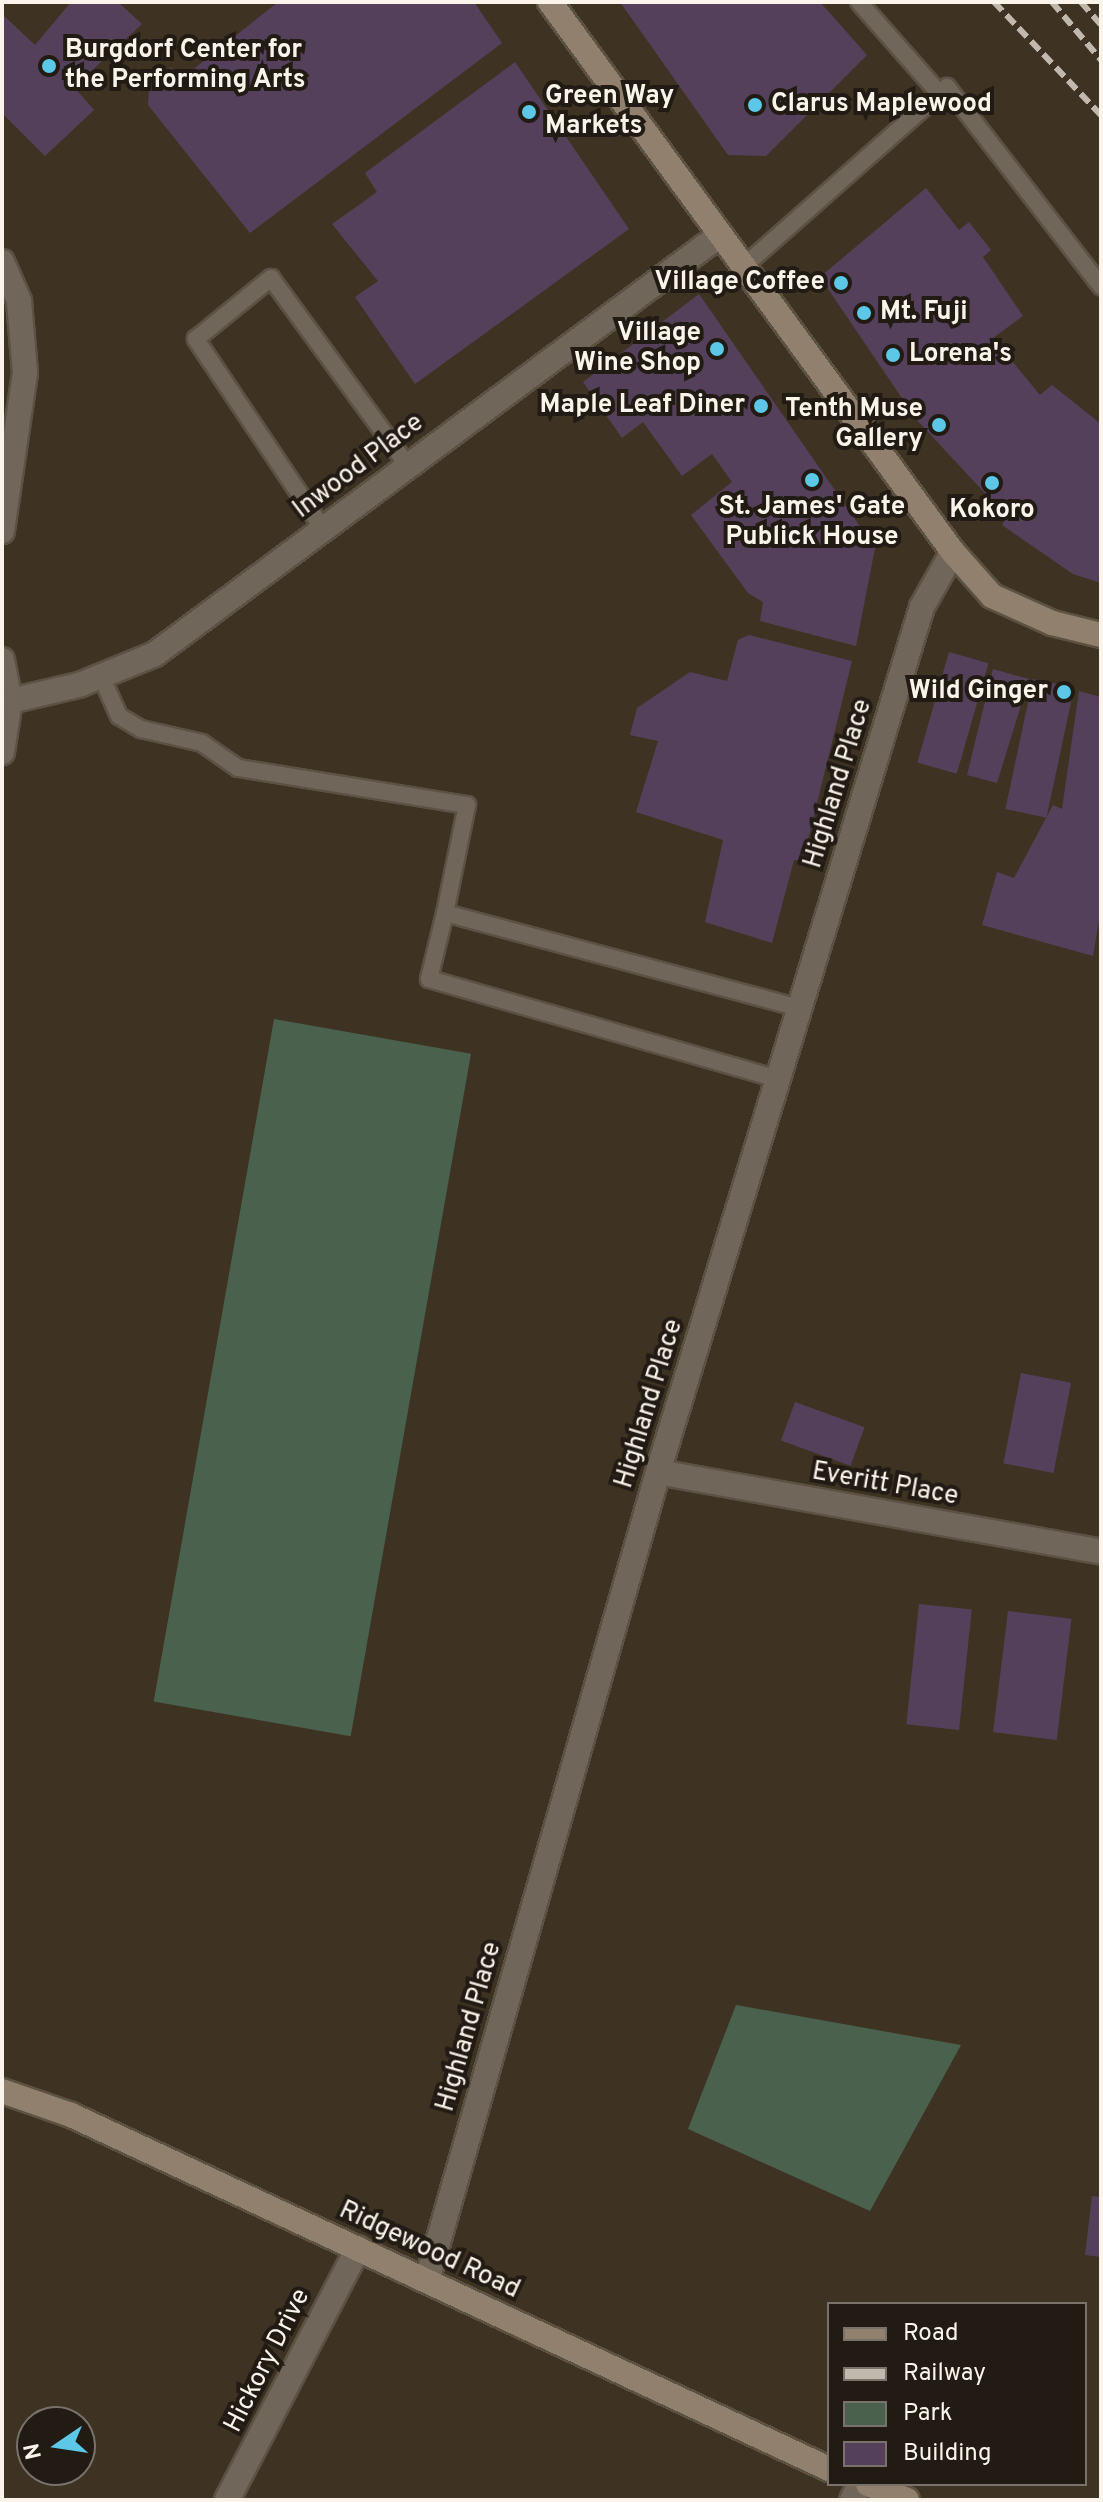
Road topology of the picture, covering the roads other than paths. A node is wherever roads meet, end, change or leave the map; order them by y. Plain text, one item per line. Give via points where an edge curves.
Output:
1 (550, 2) edge
2 (859, 2) edge
3 (939, 93) junction
4 (720, 235) junction
5 (2, 262) edge
6 (743, 267) junction
7 (1101, 286) edge
8 (408, 466) junction
9 (323, 529) junction
10 (2, 531) edge
11 (953, 552) junction
12 (1101, 635) edge
13 (2, 660) edge
14 (101, 676) junction
15 (10, 701) junction
16 (2, 752) edge
17 (445, 913) junction
18 (800, 1008) junction
19 (778, 1079) junction
20 (658, 1472) junction
21 (1101, 1552) edge
22 (2, 2091) edge
23 (358, 2248) junction
24 (427, 2281) junction
25 (827, 2468) edge
26 (873, 2486) edge
27 (227, 2500) edge
28 (907, 2500) edge

1 - 4 street
2 - 3 lane
3 - 6 lane
3 - 7 lane via 947,87
4 - 6 street
4 - 8 street, Inwood Place
5 - 10 street via 19,301 25,373
6 - 11 street
8 - 9 street, Inwood Place
8 - 9 lane via 271,278 196,339
9 - 14 street, Inwood Place via 155,654
11 - 12 street via 992,596 1052,623
11 - 18 street, Highland Place via 922,607
13 - 15 street
14 - 15 street, Inwood Place
14 - 17 lane via 119,716 141,729 202,743 238,768 467,805
15 - 16 street
17 - 18 lane
17 - 19 lane via 429,979
18 - 19 street, Highland Place
19 - 20 street, Highland Place
20 - 21 street, Everitt Place
20 - 24 street, Highland Place
22 - 23 street, Ridgewood Road via 71,2115
23 - 24 street, Ridgewood Road
23 - 27 street, Hickory Drive
24 - 25 street, Ridgewood Road
26 - 28 street

